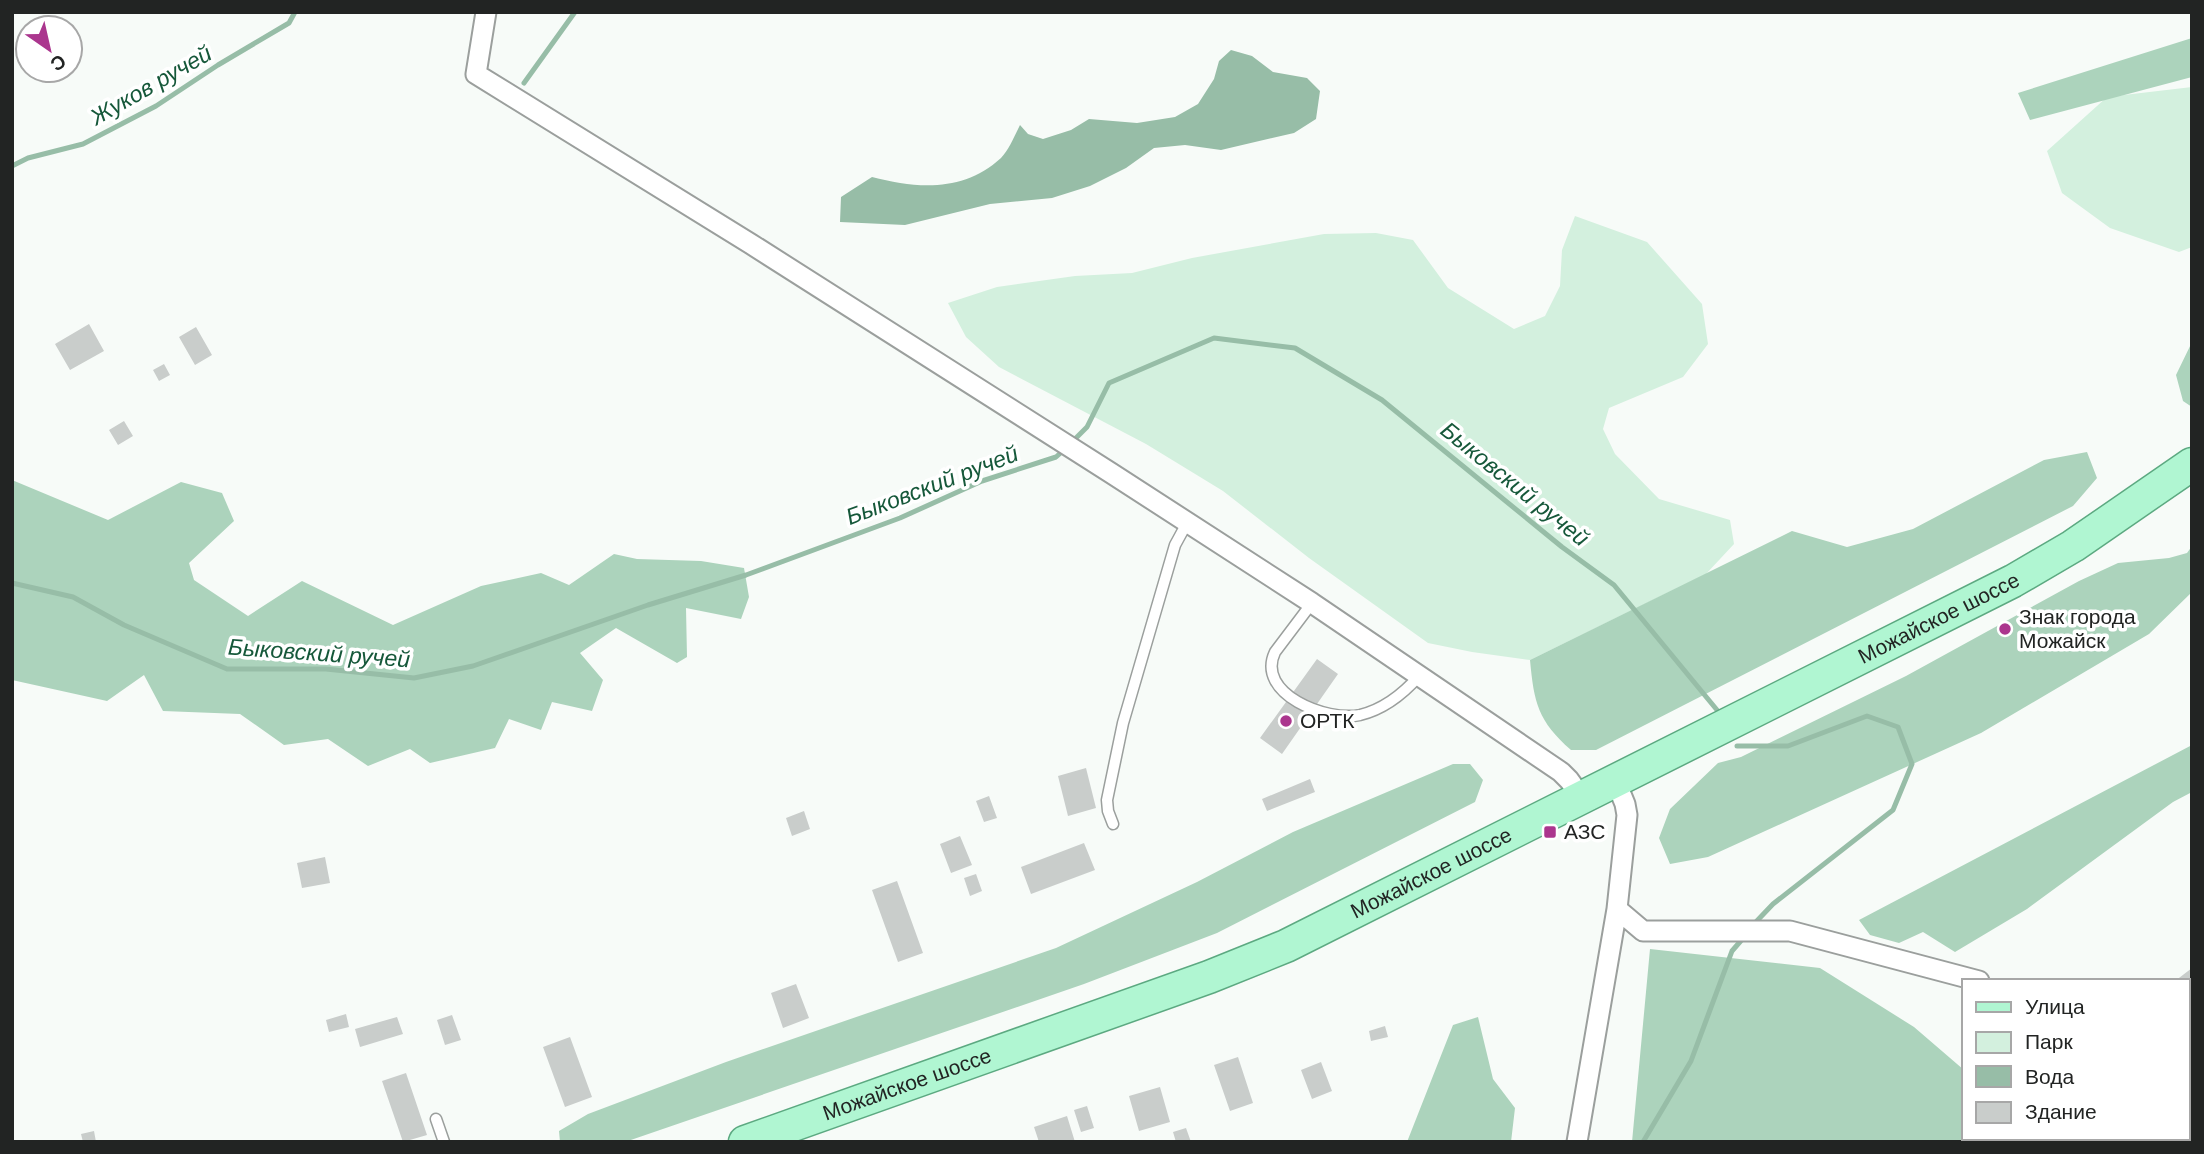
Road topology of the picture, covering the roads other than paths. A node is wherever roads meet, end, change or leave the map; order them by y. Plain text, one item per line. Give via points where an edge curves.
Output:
1 (486, 12) edge
2 (2192, 464) edge
3 (1186, 523) junction
4 (1312, 603) junction
5 (1419, 676) junction
6 (1616, 782) junction
7 (1581, 798) junction
8 (1112, 824) dead end
9 (1617, 909) junction
10 (1971, 979) edge
11 (436, 1119) dead end
12 (444, 1142) edge
13 (746, 1142) edge
14 (1577, 1142) edge

1 - 3 street via 476,74
2 - 6 main road, Можайское шоссе via 2073,546 2013,581
3 - 4 street
3 - 8 lane via 1175,545 1123,723 1107,800
4 - 5 street
4 - 5 lane via 1270,661 1272,675 1290,696 1313,711 1357,716 1404,693
5 - 7 street via 1561,772
6 - 7 main road, Можайское шоссе
6 - 9 street via 1627,815
7 - 13 main road, Можайское шоссе via 1286,946
9 - 10 street via 1643,931 1790,931
9 - 14 street
11 - 12 lane

